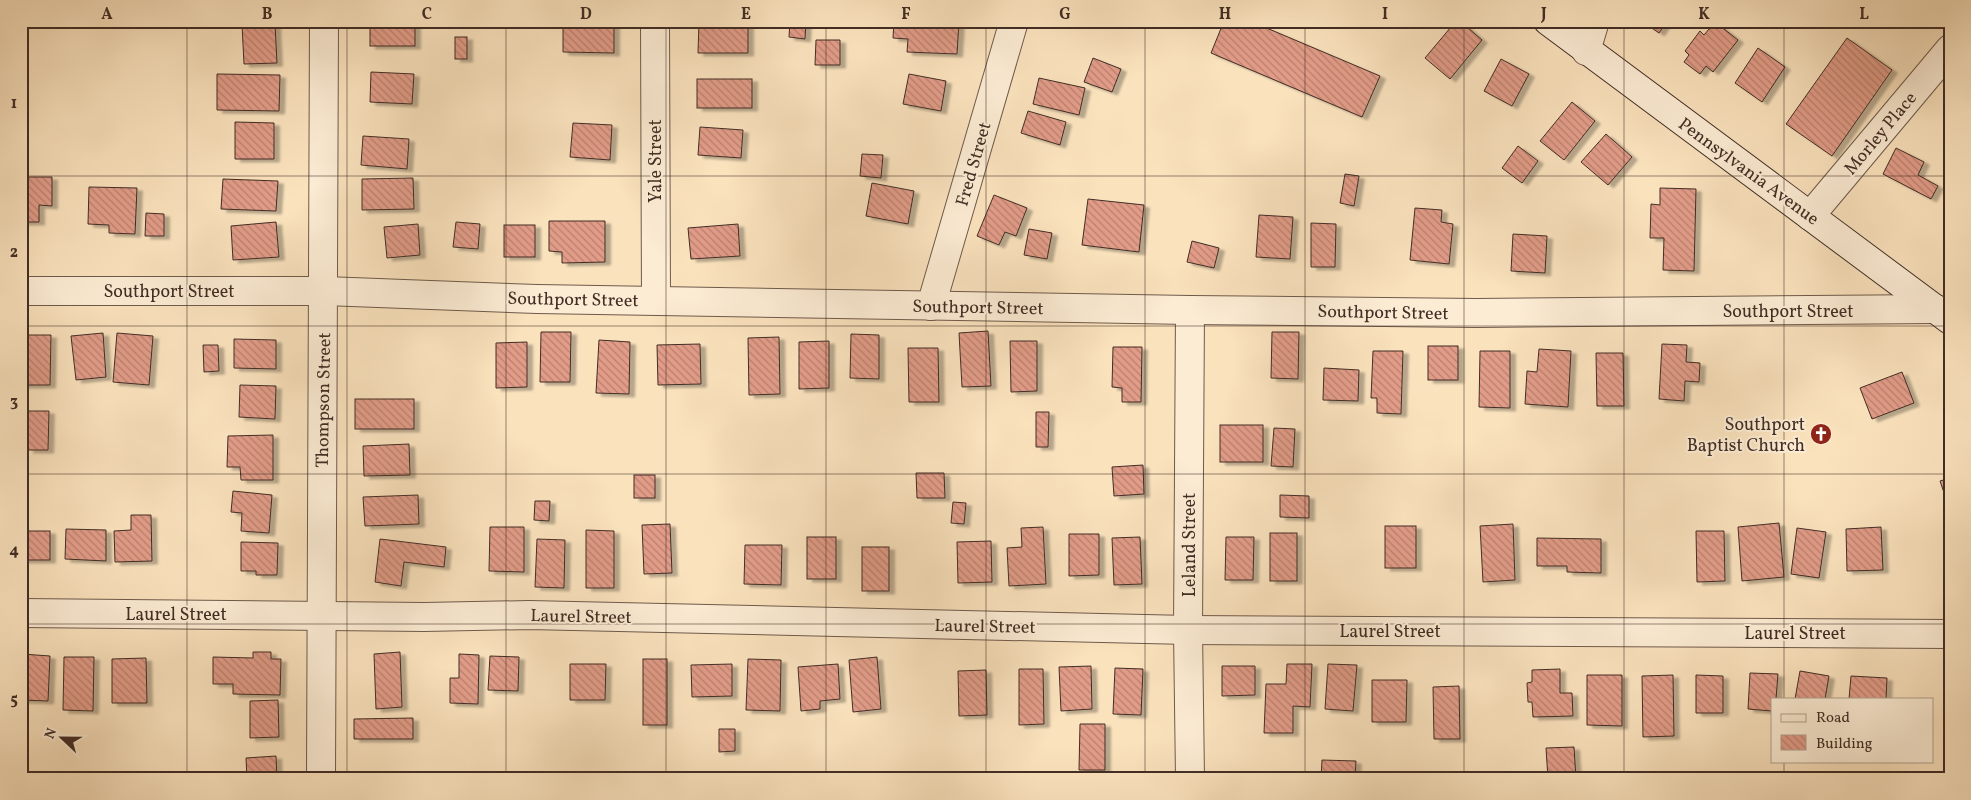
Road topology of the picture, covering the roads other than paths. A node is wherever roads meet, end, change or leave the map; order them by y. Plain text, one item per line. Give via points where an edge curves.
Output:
1 (324, 21) edge
2 (655, 21) edge
3 (1014, 21) edge
4 (1548, 21) edge
5 (1594, 21) edge
6 (1950, 49) edge
7 (1586, 51) junction
8 (1810, 216) junction
9 (21, 291) edge
10 (324, 291) junction
11 (656, 300) junction
12 (931, 306) junction
13 (1190, 310) junction
14 (1943, 315) edge
15 (21, 613) edge
16 (321, 615) junction
17 (1188, 630) junction
18 (1950, 634) edge
19 (321, 779) edge
20 (1190, 779) edge

1 - 10 street, Thompson Street
2 - 11 street, Yale Street
3 - 12 street, Fred Street
4 - 7 street, Pennsylvania Avenue
5 - 7 street
6 - 8 street, Morley Place
7 - 8 street, Pennsylvania Avenue
8 - 14 street, Pennsylvania Avenue
9 - 10 street, Southport Street
10 - 11 street, Southport Street
10 - 16 street, Thompson Street
11 - 12 street, Southport Street
12 - 13 street, Southport Street
13 - 14 street, Southport Street
13 - 17 street, Leland Street
15 - 16 street, Laurel Street
16 - 17 street, Laurel Street via 529,614
16 - 19 street, Thompson Street
17 - 18 street, Laurel Street
17 - 20 street, Leland Street

